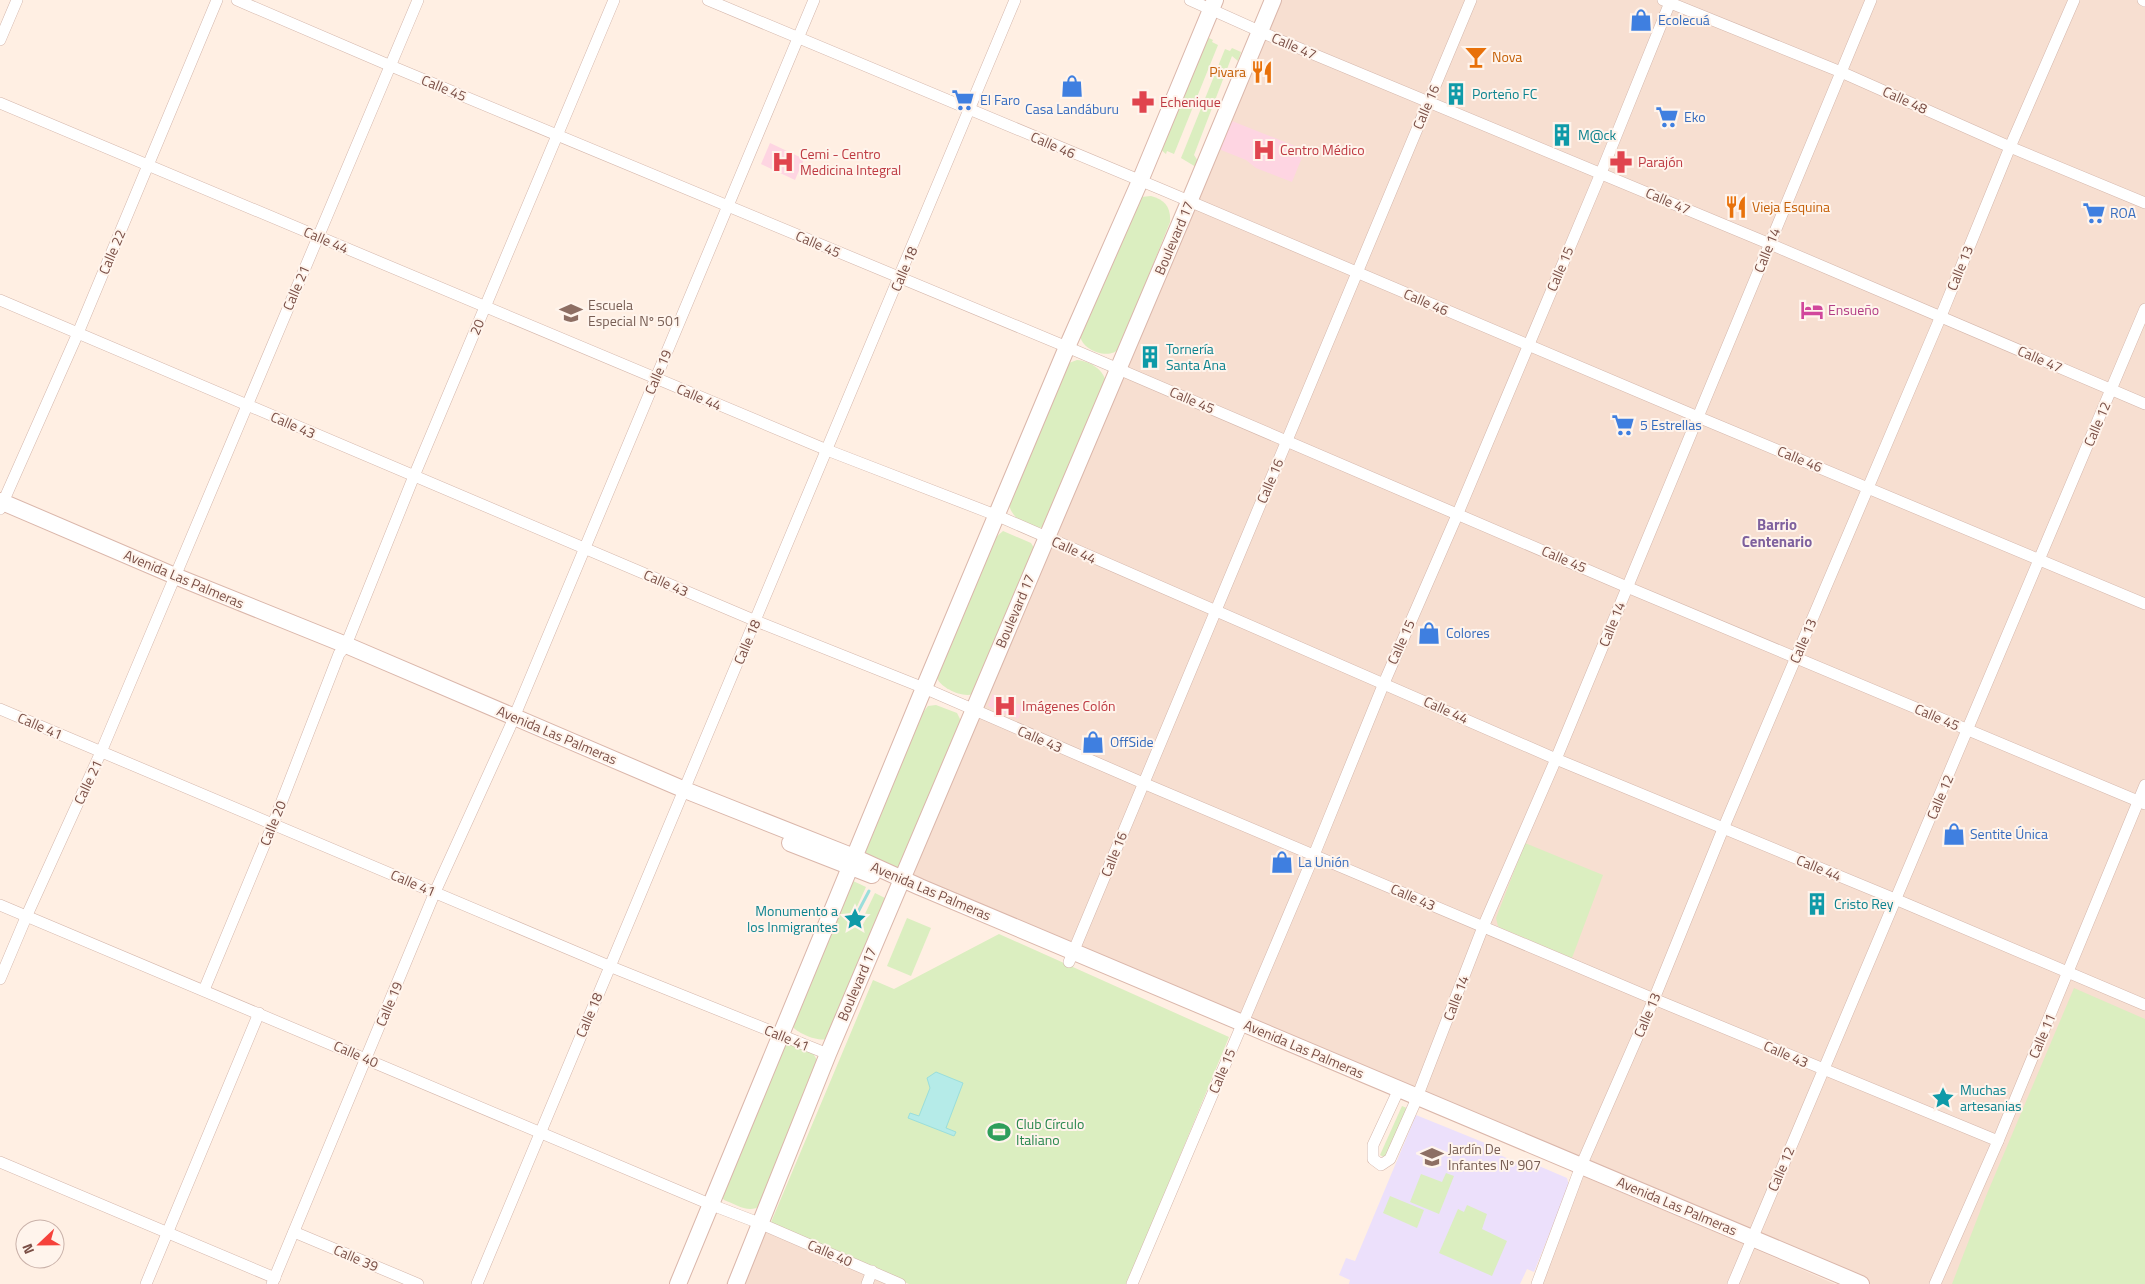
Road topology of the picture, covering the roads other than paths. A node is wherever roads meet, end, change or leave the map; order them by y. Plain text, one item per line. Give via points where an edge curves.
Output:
1 (17, 0) edge
2 (217, 0) edge
3 (237, 0) edge
4 (418, 0) edge
5 (614, 0) edge
6 (708, 0) edge
7 (814, 0) edge
8 (1015, 0) edge
9 (1190, 0) edge
10 (1273, 0) edge
11 (1471, 0) edge
12 (1871, 0) edge
13 (2074, 0) edge
14 (1668, 1) edge
15 (1213, 4) edge
16 (1260, 32) junction
17 (798, 38) junction
18 (0, 40) edge
19 (391, 66) junction
20 (1841, 72) junction
21 (1427, 102) junction
22 (0, 103) edge
23 (970, 110) junction
24 (558, 135) junction
25 (2010, 147) junction
26 (148, 165) junction
27 (1600, 173) junction
28 (1140, 182) junction
29 (1189, 202) junction
30 (2145, 203) edge
31 (728, 206) junction
32 (317, 236) junction
33 (1770, 244) junction
34 (1357, 273) junction
35 (900, 278) junction
36 (0, 300) edge
37 (486, 307) junction
38 (2145, 309) edge
39 (1941, 316) junction
40 (78, 333) junction
41 (1528, 345) junction
42 (1067, 347) junction
43 (1118, 369) junction
44 (655, 378) junction
45 (2111, 390) junction
46 (2145, 404) edge
47 (246, 406) junction
48 (1698, 417) junction
49 (1286, 440) junction
50 (827, 450) junction
51 (414, 476) junction
52 (1869, 487) junction
53 (1, 506) edge
54 (1458, 513) junction
55 (998, 516) junction
56 (1047, 538) junction
57 (584, 548) junction
58 (2040, 559) junction
59 (173, 580) junction
60 (1627, 587) junction
61 (2145, 604) edge
62 (1215, 612) junction
63 (756, 621) junction
64 (343, 650) junction
65 (1796, 658) junction
66 (1384, 683) junction
67 (924, 688) junction
68 (0, 709) edge
69 (974, 710) junction
70 (512, 722) junction
71 (1968, 730) junction
72 (101, 752) junction
73 (1556, 759) junction
74 (1143, 783) junction
75 (2145, 786) edge
76 (683, 794) junction
77 (2142, 803) edge
78 (273, 824) junction
79 (1723, 828) junction
80 (1314, 855) junction
81 (852, 862) junction
82 (900, 883) junction
83 (435, 892) junction
84 (1895, 899) junction
85 (0, 904) edge
86 (26, 915) junction
87 (1484, 927) junction
88 (1071, 956) junction
89 (609, 966) junction
90 (2068, 973) junction
91 (0, 979) edge
92 (204, 990) junction
93 (1654, 999) junction
94 (2145, 1005) edge
95 (259, 1013) junction
96 (1240, 1027) junction
97 (782, 1035) junction
98 (828, 1054) junction
99 (366, 1058) junction
100 (1824, 1070) junction
101 (1397, 1093) junction
102 (1416, 1101) junction
103 (540, 1132) junction
104 (1998, 1141) junction
105 (0, 1162) edge
106 (1580, 1170) junction
107 (712, 1205) junction
108 (759, 1222) junction
109 (294, 1232) junction
110 (168, 1233) junction
111 (1750, 1242) junction
112 (872, 1271) junction
113 (273, 1281) edge
114 (146, 1284) edge
115 (418, 1284) edge
116 (477, 1284) edge
117 (678, 1284) edge
118 (736, 1284) edge
119 (867, 1284) edge
120 (900, 1284) edge
121 (1132, 1284) edge
122 (1538, 1284) edge
123 (1733, 1284) edge
124 (1835, 1284) edge
125 (1860, 1284) edge
126 (1935, 1284) edge

1 - 18 street
2 - 26 street, Calle 22
3 - 19 street, Calle 45
4 - 19 street, Calle 21
5 - 24 street, 20
6 - 17 street, Calle 46
7 - 17 street, Calle 19
8 - 23 street, Calle 18
9 - 15 street, Calle 47
10 - 16 main road, Boulevard 17
11 - 21 street, Calle 16
12 - 20 street, Calle 14
13 - 25 street, Calle 13
14 - 20 street, Calle 48
14 - 27 street, Calle 15
15 - 16 street, Calle 47
15 - 28 main road
16 - 21 street, Calle 47
16 - 29 main road, Boulevard 17
17 - 23 street, Calle 46
17 - 31 street, Calle 19
19 - 24 street, Calle 45
19 - 32 street, Calle 21
20 - 25 street, Calle 48
20 - 33 street, Calle 14
21 - 27 street, Calle 47
21 - 34 street, Calle 16
22 - 26 street, Calle 44
23 - 28 street, Calle 46
23 - 35 street, Calle 18
24 - 31 street, Calle 45
24 - 37 street, 20
25 - 30 street, Calle 48
25 - 39 street, Calle 13
26 - 32 street, Calle 44
26 - 40 street, Calle 22
27 - 33 street, Calle 47
27 - 41 street, Calle 15
28 - 29 street, Calle 46
28 - 42 main road
29 - 34 street, Calle 46
29 - 43 main road, Boulevard 17
31 - 35 street, Calle 45
31 - 44 street, Calle 19
32 - 37 street, Calle 44
32 - 47 street, Calle 21
33 - 39 street, Calle 47
33 - 48 street, Calle 14
34 - 41 street, Calle 46
34 - 49 street, Calle 16
35 - 42 street, Calle 45
35 - 50 street, Calle 18
36 - 40 street, Calle 43
37 - 44 street, Calle 44
37 - 51 street, 20
38 - 45 street, Calle 12
39 - 45 street, Calle 47
39 - 52 street, Calle 13
40 - 47 street, Calle 43
40 - 53 street, Calle 22
41 - 48 street, Calle 46
41 - 54 street, Calle 15
42 - 43 street, Calle 45
42 - 55 main road
43 - 49 street, Calle 45
43 - 56 main road, Boulevard 17
44 - 50 street, Calle 44
44 - 57 street, Calle 19
45 - 46 street, Calle 47
45 - 58 street, Calle 12
47 - 51 street, Calle 43
47 - 59 street, Calle 21
48 - 52 street, Calle 46
48 - 60 street, Calle 14
49 - 54 street, Calle 45
49 - 62 street, Calle 16
50 - 55 street, Calle 44
50 - 63 street, Calle 18
51 - 57 street, Calle 43
51 - 64 street, 20
52 - 58 street, Calle 46
52 - 65 street, Calle 13
53 - 59 main road, Avenida Las Palmeras
54 - 60 street, Calle 45
54 - 66 street, Calle 15
55 - 56 street, Calle 44
55 - 67 main road
56 - 62 street, Calle 44
56 - 69 main road, Boulevard 17
57 - 63 street, Calle 43
57 - 70 street, Calle 19
58 - 61 street, Calle 46
58 - 71 street, Calle 12
59 - 64 main road, Avenida Las Palmeras
59 - 72 street, Calle 21
60 - 65 street, Calle 45
60 - 73 street, Calle 14
62 - 66 street, Calle 44
62 - 74 street, Calle 16
63 - 67 street, Calle 43
63 - 76 street, Calle 18
64 - 70 main road, Avenida Las Palmeras
64 - 78 street, Calle 20
65 - 71 street, Calle 45
65 - 79 street, Calle 13
66 - 73 street, Calle 44
66 - 80 street, Calle 15
67 - 69 street, Calle 43
67 - 81 main road
68 - 72 street, Calle 41
69 - 74 street, Calle 43
69 - 82 main road, Boulevard 17
70 - 76 main road, Avenida Las Palmeras
70 - 83 street, Calle 19
71 - 77 street, Calle 45
71 - 84 street, Calle 12
72 - 78 street, Calle 41
72 - 86 street, Calle 21
73 - 79 street, Calle 44
73 - 87 street, Calle 14
74 - 80 street, Calle 43
74 - 88 street, Calle 16
75 - 77 street, Calle 11
76 - 81 main road, Avenida Las Palmeras
76 - 89 street, Calle 18
77 - 90 street, Calle 11
78 - 83 street, Calle 41
78 - 92 street, Calle 20
79 - 84 street, Calle 44
79 - 93 street, Calle 13
80 - 87 street, Calle 43
80 - 96 street, Calle 15
81 - 82 main road, Avenida Las Palmeras via 876,877
81 - 97 main road
82 - 88 main road, Avenida Las Palmeras
82 - 98 main road, Boulevard 17
83 - 89 street, Calle 41
83 - 99 street, Calle 19
84 - 90 street, Calle 44
84 - 100 street, Calle 12
85 - 86 street, Calle 40
86 - 91 street, Calle 21
86 - 92 street, Calle 40
87 - 93 street, Calle 43
87 - 102 street, Calle 14
88 - 96 main road, Avenida Las Palmeras
89 - 97 street, Calle 41
89 - 103 street, Calle 18
90 - 94 street, Calle 44
90 - 104 street, Calle 11
92 - 95 street, Calle 40
93 - 100 street, Calle 43
93 - 106 street, Calle 13
95 - 99 street, Calle 40
95 - 110 street
96 - 101 main road, Avenida Las Palmeras
96 - 121 street, Calle 15
97 - 98 street, Calle 41
97 - 107 main road
98 - 108 main road, Boulevard 17
99 - 103 street, Calle 40
99 - 109 street, Calle 19
100 - 104 street, Calle 43
100 - 111 street, Calle 12
101 - 102 main road, Avenida Las Palmeras
101 - 102 street, Calle 14 via 1373,1145 1373,1159 1381,1164 1390,1159
102 - 106 main road, Avenida Las Palmeras
103 - 107 street, Calle 40
103 - 116 street, Calle 18
104 - 126 street, Calle 11
105 - 110 street
106 - 111 main road, Avenida Las Palmeras
106 - 122 street, Calle 13
107 - 108 street, Calle 40
107 - 117 main road
108 - 112 street, Calle 40
108 - 118 main road, Boulevard 17
109 - 113 street, Calle 19
109 - 115 street, Calle 39
110 - 113 street
110 - 114 street
111 - 123 street, Calle 12
111 - 124 main road, Avenida Las Palmeras
111 - 125 main road, Avenida Las Palmeras
112 - 119 street
112 - 120 street, Calle 40

